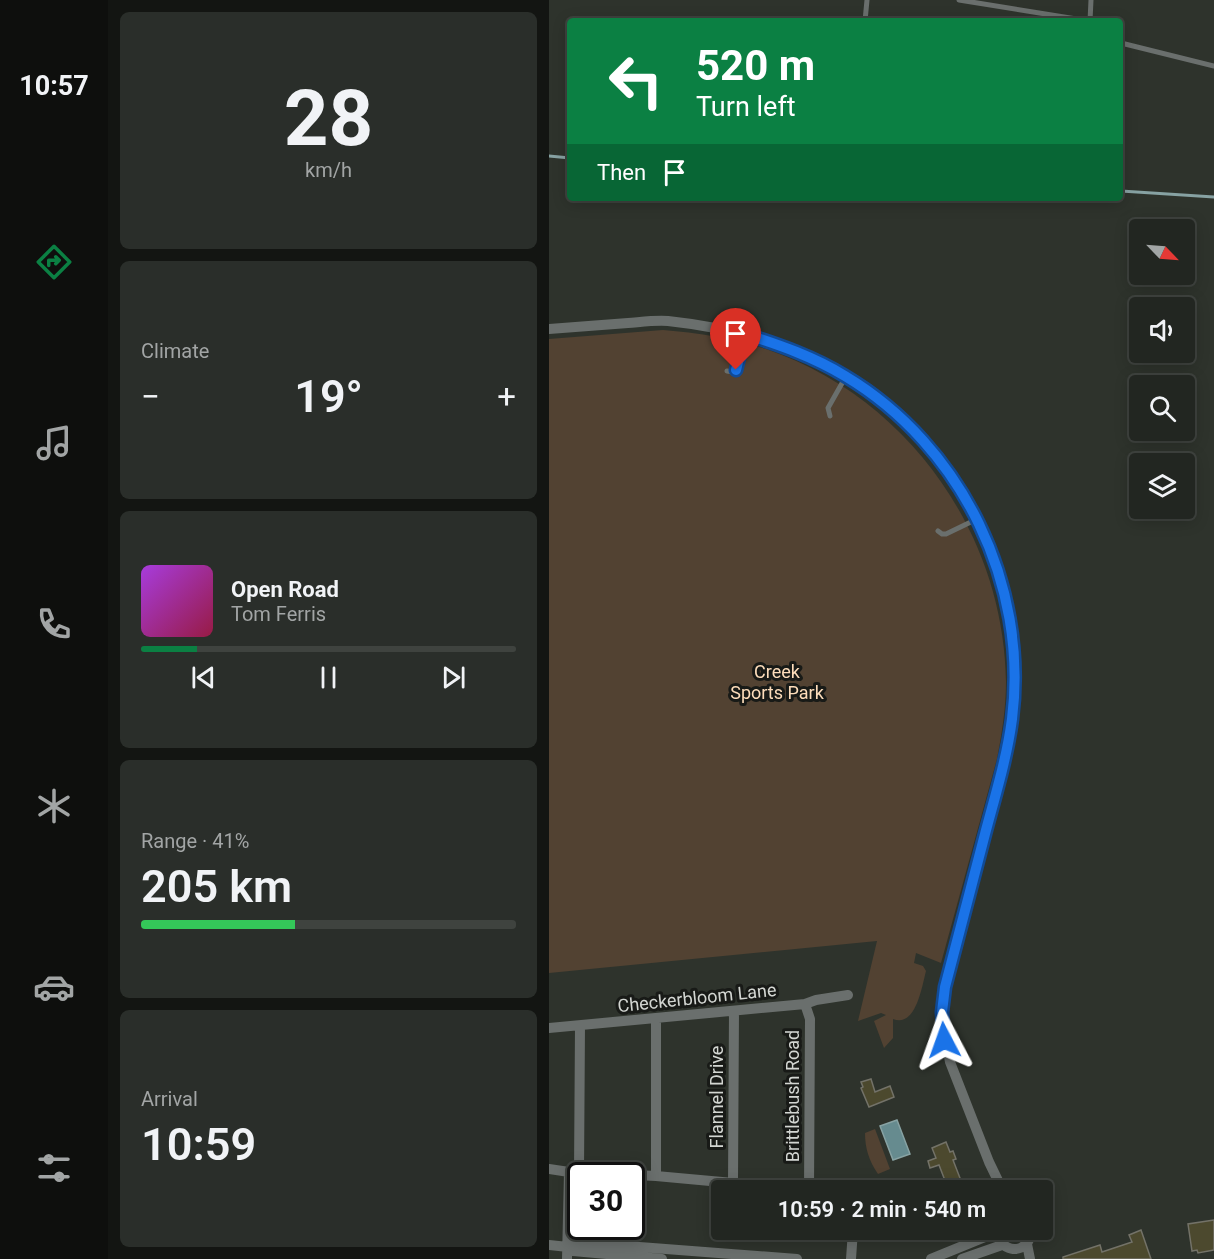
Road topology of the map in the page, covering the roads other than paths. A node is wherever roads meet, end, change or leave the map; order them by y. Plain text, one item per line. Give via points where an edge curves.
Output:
1 (867, 0) edge
2 (960, 0) edge
3 (1091, 0) edge
4 (982, 2) edge
5 (865, 18) edge
6 (1073, 18) edge
7 (1090, 18) edge
8 (1123, 43) edge
9 (1214, 66) edge
10 (549, 329) edge
11 (745, 334) junction
12 (727, 371) dead end
13 (846, 376) junction
14 (830, 416) dead end
15 (977, 519) junction
16 (938, 531) dead end
17 (848, 995) dead end
18 (805, 1004) junction
19 (734, 1011) junction
20 (656, 1019) junction
21 (580, 1026) junction
22 (549, 1029) edge
23 (574, 1162) edge
24 (989, 1162) junction
25 (550, 1172) edge
26 (567, 1172) edge
27 (645, 1175) edge
28 (656, 1176) junction
29 (733, 1180) edge
30 (814, 1180) edge
31 (993, 1180) edge
32 (998, 1180) edge
33 (711, 1181) edge
34 (569, 1240) edge
35 (852, 1240) edge
36 (976, 1240) edge
37 (1029, 1240) edge
38 (1027, 1244) junction
39 (549, 1245) edge
40 (568, 1247) junction
41 (1010, 1251) edge
42 (567, 1259) edge
43 (662, 1259) edge
44 (797, 1259) edge
45 (851, 1259) edge
46 (931, 1259) edge
47 (962, 1259) edge
48 (1030, 1259) edge

1 - 5 lane
2 - 4 lane
3 - 7 lane
4 - 6 lane
8 - 9 lane
10 - 11 street via 664,320
11 - 12 lane via 736,370
11 - 13 street via 806,356
13 - 14 lane via 828,408
13 - 15 street via 916,432 948,471
15 - 16 lane via 946,534
15 - 24 street via 1003,590 1013,640 1014,693 1005,759 945,987 942,1012 950,1062
17 - 18 street, Checkerbloom Lane
18 - 19 street, Checkerbloom Lane
18 - 30 street, Brittlebush Road via 810,1019
19 - 20 street, Checkerbloom Lane
19 - 29 street, Flannel Drive
20 - 21 street, Checkerbloom Lane
20 - 28 street
21 - 22 street, Checkerbloom Lane
21 - 23 street
24 - 31 street
24 - 32 street
25 - 26 street
27 - 28 street
28 - 33 street
34 - 40 street
35 - 45 street
36 - 46 street
37 - 38 street
38 - 41 street
38 - 48 street
39 - 40 street
40 - 42 street
40 - 43 street via 573,1251
40 - 44 street via 574,1242
41 - 47 street

